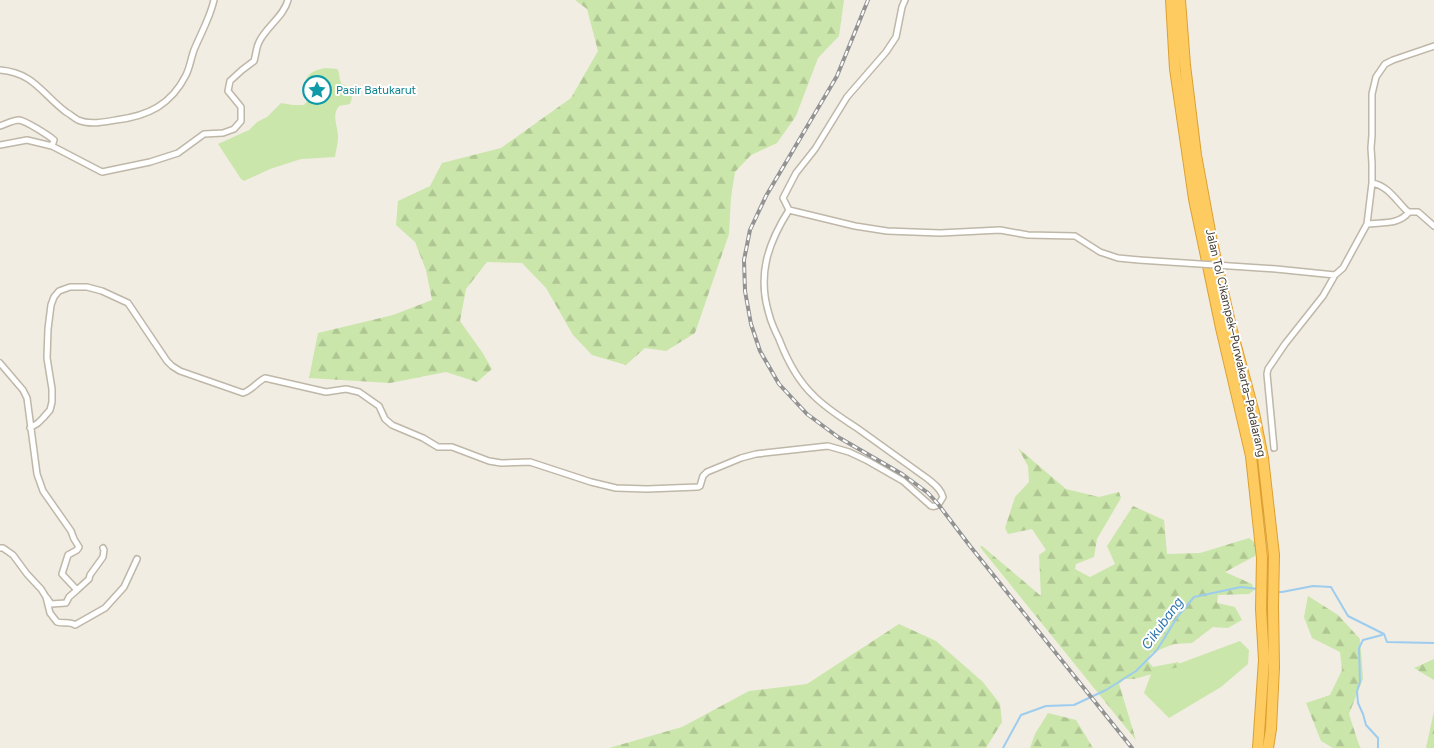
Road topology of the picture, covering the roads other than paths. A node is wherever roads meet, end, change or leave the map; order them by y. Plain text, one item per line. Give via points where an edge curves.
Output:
1 (214, 0) edge
2 (288, 0) edge
3 (905, 0) edge
4 (1171, 0) edge
5 (1180, 0) edge
6 (1434, 46) edge
7 (0, 70) edge
8 (0, 126) edge
9 (0, 145) edge
10 (52, 146) junction
11 (1372, 183) junction
12 (789, 210) junction
13 (1409, 212) junction
14 (1367, 224) junction
15 (1434, 226) edge
16 (1335, 275) junction
17 (0, 363) edge
18 (30, 428) junction
19 (1274, 448) dead end
20 (0, 548) edge
21 (103, 548) dead end
22 (137, 559) dead end
23 (77, 590) junction
24 (46, 597) junction
25 (1258, 748) edge
26 (1268, 748) edge

1 - 7 street via 187,74 168,100 146,114 103,122 78,120 23,75
2 - 10 street via 287,6 258,43 254,61 230,81 228,91 241,107 241,121 234,129 204,134 178,153 102,172
3 - 12 street via 896,37 848,97 786,190 782,198
4 - 25 highway, Jalan Tol Cikampek–Purwakarta–Padalarang via 1175,70 1193,191 1251,456 1262,558 1264,660
5 - 26 highway, Jalan Tol Cikampek–Purwakarta–Padalarang via 1196,155 1231,328 1263,458 1274,555 1274,667
6 - 11 street via 1385,64 1376,77 1372,94
8 - 10 street via 20,120 54,140
9 - 10 street via 27,140
11 - 13 street via 1389,191
11 - 14 street
12 - 16 street, bridge via 887,232 1000,230 1028,235 1075,236 1100,252 1118,258
12 - 18 street via 768,251 764,285 769,314 785,355 804,386 823,404 937,487 943,497 936,506 931,506 903,481 868,461 828,446 741,458 707,472 700,487 611,487 530,462 489,462 452,447 438,446 392,425 377,405 355,390 326,392 265,378 243,393 182,372 169,364 128,303 84,287 70,287 54,297 47,358 52,402 50,410
13 - 14 street via 1399,221
13 - 15 street via 1418,212
14 - 16 street via 1343,268
16 - 19 street via 1268,369
17 - 18 street via 24,390
18 - 23 street via 35,467 43,491 79,547 68,555 62,574
20 - 24 street via 13,554
21 - 23 street via 104,557
22 - 24 street via 124,587 105,608 75,625 57,622 50,613
23 - 24 street via 66,603 50,604

